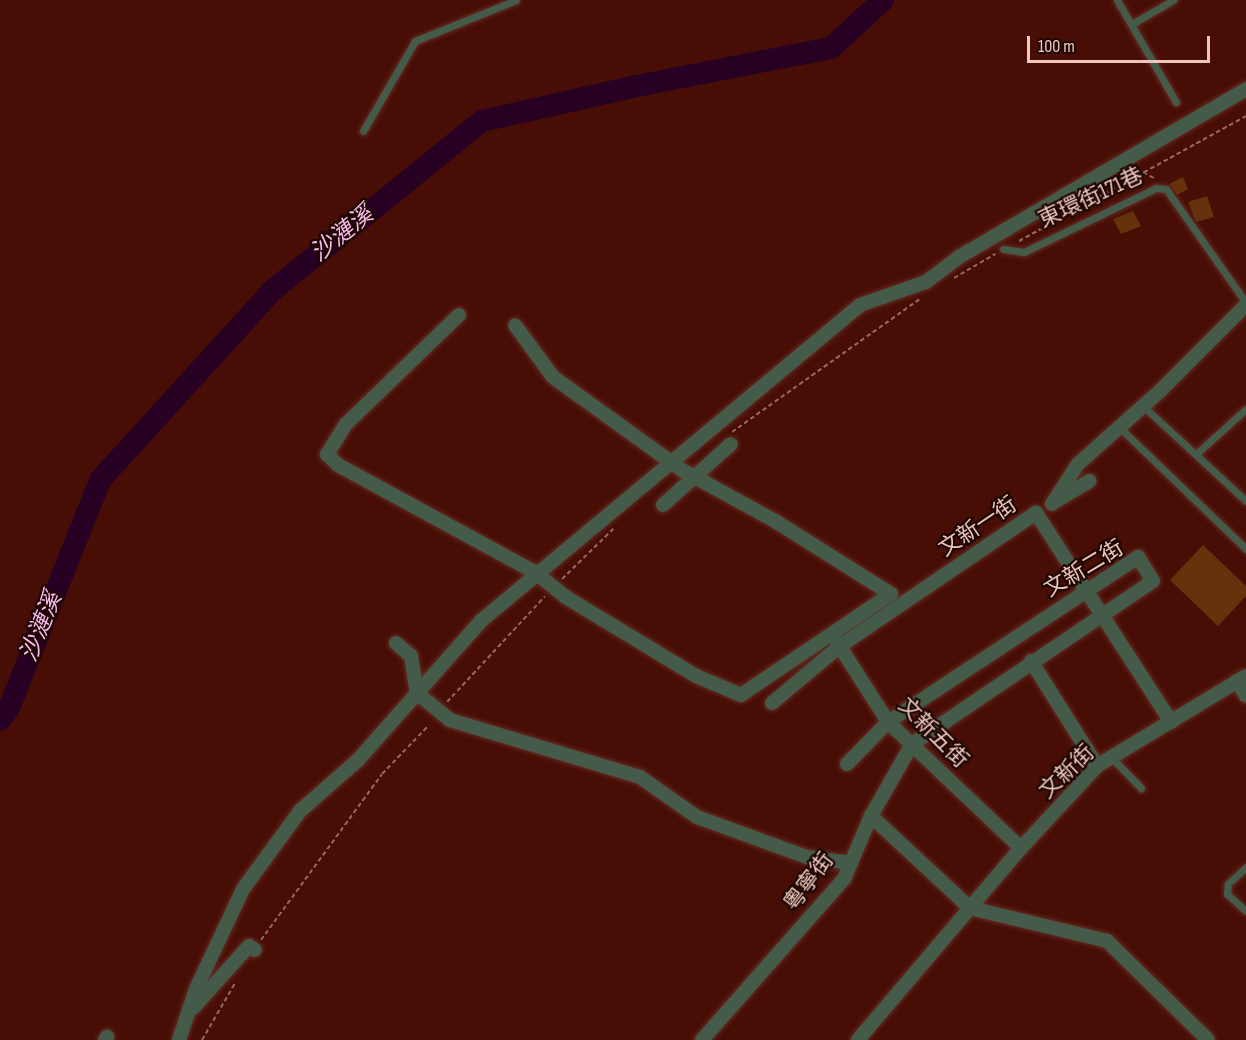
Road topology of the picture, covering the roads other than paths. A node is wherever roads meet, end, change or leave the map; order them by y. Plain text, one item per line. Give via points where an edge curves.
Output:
1 (516, 0) edge
2 (1117, 0) edge
3 (1173, 0) edge
4 (1132, 24) junction
5 (1246, 89) edge
6 (1176, 102) dead end
7 (363, 131) dead end
8 (1003, 249) road end
9 (1246, 304) edge
10 (459, 315) dead end
11 (515, 325) dead end
12 (1143, 406) junction
13 (1246, 409) edge
14 (1120, 428) junction
15 (727, 441) road end
16 (1196, 454) junction
17 (670, 461) junction
18 (692, 475) junction
19 (1089, 481) dead end
20 (1246, 501) edge
21 (1052, 504) junction
22 (663, 505) dead end
23 (1036, 513) junction
24 (1246, 549) edge
25 (536, 573) junction
26 (1086, 590) junction
27 (1102, 615) junction
28 (836, 640) junction
29 (396, 643) dead end
30 (1031, 661) junction
31 (1241, 679) edge
32 (417, 693) junction
33 (1246, 696) edge
34 (772, 703) dead end
35 (888, 722) junction
36 (1171, 722) junction
37 (912, 744) junction
38 (1112, 758) junction
39 (847, 764) dead end
40 (1097, 766) junction
41 (1141, 788) dead end
42 (871, 816) junction
43 (1021, 848) junction
44 (851, 863) junction
45 (1246, 867) edge
46 (970, 908) junction
47 (1246, 912) edge
48 (255, 950) road end
49 (191, 1009) junction
50 (179, 1040) edge
51 (702, 1040) edge
52 (858, 1040) edge
53 (1208, 1040) edge

1 - 7 lane via 415,41
2 - 4 lane
3 - 4 lane
4 - 6 lane
5 - 17 street via 959,257 926,282 860,305
8 - 9 lane, 東環街171巷 via 1024,252 1156,188 1166,189
9 - 12 street, 東環街171巷
10 - 25 street via 346,424 327,454 338,465
11 - 17 street via 553,377
12 - 14 street, 東環街171巷
12 - 16 lane
13 - 16 lane
14 - 21 street, 東環街171巷 via 1078,464
14 - 24 lane
15 - 18 street
16 - 20 lane
17 - 18 street
17 - 25 street
18 - 22 street
18 - 28 street via 891,594
19 - 21 street
21 - 23 street
23 - 26 street, 文新一街
23 - 28 street, 文新一街
25 - 28 street via 564,596 696,676 741,694
25 - 32 street via 481,621
26 - 27 street, 文新一街
26 - 27 street, 文新二街 via 1138,557 1153,581
26 - 35 street, 文新二街
27 - 30 street, 文新二街
27 - 36 street, 文新一街
28 - 34 street, 文新一街
28 - 35 street, 文新五街
29 - 32 street via 411,656
30 - 37 street, 文新二街
30 - 40 street
31 - 33 street
31 - 36 street, 文新街
32 - 44 street via 450,720 640,777 697,817 807,856
32 - 49 street via 358,759 300,811 243,889 196,989
35 - 37 street, 文新五街
35 - 39 street, 文新二街
36 - 38 street, 文新街
37 - 42 street, 文新二街
37 - 43 street, 文新五街
38 - 40 street, 文新街
38 - 41 lane
40 - 43 street, 文新街
42 - 44 street, 粵寧街
42 - 46 street
43 - 46 street, 文新街
44 - 51 street, 粵寧街 via 844,879
45 - 47 lane via 1228,884 1227,894
46 - 52 street
46 - 53 street via 1107,941
48 - 49 street via 249,946
49 - 50 street

